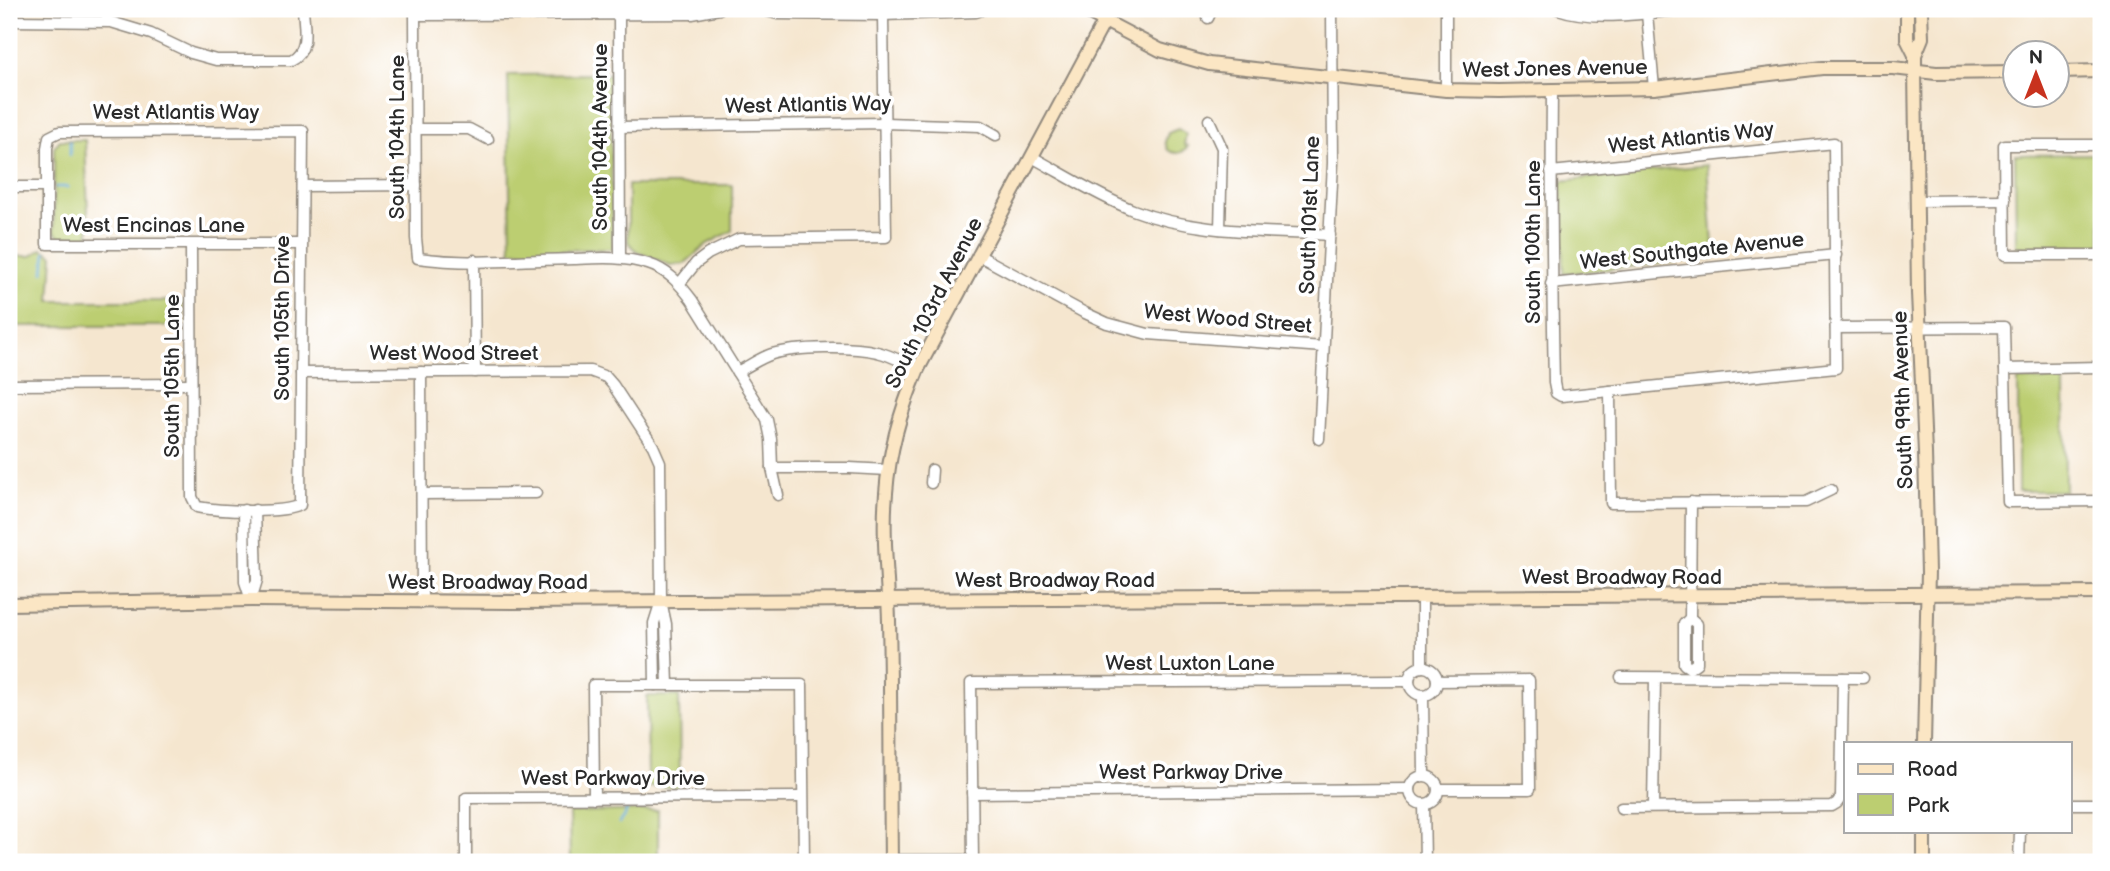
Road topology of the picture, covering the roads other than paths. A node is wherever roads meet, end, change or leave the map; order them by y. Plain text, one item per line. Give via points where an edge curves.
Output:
1 (303, 9) edge
2 (719, 9) edge
3 (759, 9) edge
4 (984, 9) edge
5 (1082, 9) edge
6 (1332, 9) edge
7 (1446, 9) edge
8 (1558, 9) edge
9 (1687, 9) edge
10 (1907, 9) edge
11 (1921, 9) edge
12 (477, 12) edge
13 (1647, 14) junction
14 (883, 15) junction
15 (619, 16) junction
16 (9, 21) edge
17 (1104, 22) junction
18 (1915, 55) junction
19 (1915, 69) junction
20 (2101, 71) edge
21 (2002, 72) edge
22 (2072, 72) edge
23 (1334, 77) junction
24 (1654, 88) junction
25 (1446, 90) junction
26 (1552, 90) junction
27 (1209, 120) dead end
28 (885, 123) junction
29 (619, 127) junction
30 (416, 130) junction
31 (303, 131) joint
32 (996, 135) dead end
33 (488, 139) dead end
34 (2101, 145) edge
35 (1032, 157) junction
36 (1551, 172) junction
37 (416, 185) junction
38 (303, 186) junction
39 (9, 187) edge
40 (47, 187) junction
41 (2005, 200) junction
42 (1917, 201) junction
43 (1220, 229) junction
44 (1330, 235) junction
45 (191, 244) junction
46 (302, 244) junction
47 (978, 255) junction
48 (1836, 255) junction
49 (2101, 255) edge
50 (620, 258) junction
51 (474, 260) junction
52 (680, 283) junction
53 (1552, 284) junction
54 (1836, 328) junction
55 (1920, 329) junction
56 (1323, 347) junction
57 (2101, 367) edge
58 (918, 369) junction
59 (2005, 369) junction
60 (421, 372) junction
61 (475, 372) junction
62 (737, 372) junction
63 (301, 373) junction
64 (191, 384) junction
65 (9, 385) edge
66 (1610, 391) junction
67 (1319, 439) dead end
68 (772, 468) junction
69 (888, 470) junction
70 (932, 470) dead end
71 (931, 483) dead end
72 (1831, 490) dead end
73 (536, 493) dead end
74 (422, 494) junction
75 (778, 495) dead end
76 (2101, 501) edge
77 (1691, 502) junction
78 (255, 509) junction
79 (244, 510) junction
80 (1927, 593) junction
81 (2101, 593) edge
82 (1690, 596) junction
83 (1422, 597) junction
84 (251, 600) junction
85 (888, 600) junction
86 (661, 601) junction
87 (422, 603) junction
88 (9, 604) edge
89 (1422, 667) junction
90 (1690, 673) junction
91 (1622, 677) dead end
92 (1655, 678) junction
93 (1843, 678) junction
94 (1863, 678) dead end
95 (1409, 681) junction
96 (1437, 681) junction
97 (655, 685) junction
98 (668, 685) junction
99 (1423, 695) junction
100 (1924, 742) edge
101 (1424, 775) junction
102 (1410, 789) junction
103 (1438, 789) junction
104 (972, 793) junction
105 (802, 797) junction
106 (594, 798) junction
107 (1424, 804) junction
108 (2072, 804) edge
109 (2101, 804) edge
110 (1653, 807) junction
111 (1622, 808) dead end
112 (1924, 832) edge
113 (2020, 832) edge
114 (891, 861) edge
115 (973, 861) edge
116 (466, 862) edge
117 (803, 862) edge
118 (1425, 862) edge
119 (1924, 862) edge
120 (2019, 862) edge

1 - 16 street via 304,47 300,56 291,60 216,60 111,22
2 - 15 street via 692,15
3 - 14 street via 778,14
4 - 14 street
5 - 17 main road
6 - 23 street, South 101st Lane
7 - 25 street
8 - 13 street via 1576,15
9 - 13 street
10 - 18 main road, South 99th Avenue via 1907,39
11 - 18 main road, South 99th Avenue via 1922,38
12 - 15 street
12 - 30 street, South 104th Lane via 415,16
13 - 24 street
14 - 28 street
15 - 29 street, South 104th Avenue
17 - 23 main road, West Jones Avenue via 1160,50 1209,65
17 - 35 main road, South 103rd Avenue
18 - 19 main road, South 99th Avenue
19 - 21 main road, West Jones Avenue
19 - 24 main road, West Jones Avenue via 1822,68
19 - 42 main road, South 99th Avenue
20 - 22 main road
23 - 25 main road, West Jones Avenue
23 - 44 street, South 101st Lane
24 - 26 main road, West Jones Avenue
25 - 26 main road, West Jones Avenue
26 - 36 street, South 100th Lane
27 - 43 street via 1222,148
28 - 29 street, West Atlantis Way
28 - 32 street, West Atlantis Way via 980,125
28 - 52 street via 886,237 739,239 708,254
29 - 50 street, South 104th Avenue
30 - 33 street via 469,129
30 - 37 street, South 104th Lane
31 - 38 street, South 105th Drive
31 - 40 street, West Atlantis Way via 59,132 50,137 47,148
34 - 41 street via 2004,145
35 - 43 street via 1132,210 1193,227
35 - 47 main road, South 103rd Avenue
36 - 48 street, West Atlantis Way via 1834,143
36 - 53 street, South 100th Lane
37 - 38 street
37 - 51 street, South 104th Lane via 418,258
38 - 46 street, South 105th Drive
39 - 40 street
40 - 45 street, West Encinas Lane via 47,244
41 - 42 street
41 - 49 street via 2006,255
42 - 55 main road, South 99th Avenue
43 - 44 street
44 - 56 street, South 101st Lane
45 - 46 street, West Encinas Lane
45 - 64 street, South 105th Lane
46 - 63 street, South 105th Drive
47 - 56 street, West Wood Street via 1083,312 1148,334
47 - 58 main road, South 103rd Avenue
48 - 53 street, West Southgate Avenue
48 - 54 street
50 - 51 street
50 - 52 street via 650,264
51 - 61 street
52 - 62 street
53 - 66 street, South 100th Lane via 1556,393
54 - 55 street
54 - 66 street via 1836,369
55 - 59 street via 2004,327
55 - 80 main road, South 99th Avenue
56 - 67 street, South 101st Lane
57 - 59 street
58 - 62 street via 878,352 823,349 775,353
58 - 69 main road, South 103rd Avenue
59 - 76 street via 2008,502
60 - 61 street, West Wood Street
60 - 63 street, West Wood Street
60 - 74 street
61 - 86 street, West Wood Street via 590,371 613,385 660,462
62 - 68 street via 767,420
63 - 78 street, South 105th Drive via 300,505
64 - 65 street
64 - 79 street, South 105th Lane via 192,497 197,507
66 - 77 street via 1611,503
68 - 69 street
68 - 75 street
69 - 85 main road, South 103rd Avenue
70 - 71 street
72 - 77 street via 1806,502
73 - 74 street
74 - 87 street
77 - 82 street
78 - 79 street
78 - 84 street via 257,580
79 - 84 street via 245,582
80 - 81 main road, West Broadway Road
80 - 82 main road, West Broadway Road
80 - 100 main road, South 99th Avenue
82 - 83 main road, West Broadway Road
82 - 90 street via 1690,618 1684,624 1684,664
83 - 85 main road, West Broadway Road
83 - 89 street
84 - 87 main road, West Broadway Road
84 - 88 main road, West Broadway Road
85 - 86 main road, West Broadway Road
85 - 114 main road, South 103rd Avenue
86 - 87 main road, West Broadway Road
86 - 97 street via 654,623
86 - 98 street
89 - 95 street via 1413,671
89 - 96 street via 1434,673
90 - 92 street
90 - 93 street
91 - 92 street
92 - 110 street
93 - 94 street
93 - 110 street via 1841,797 1837,803
95 - 99 street via 1413,691
95 - 104 street, West Luxton Lane via 971,683
96 - 99 street via 1431,692
96 - 103 street via 1529,680 1530,789
97 - 98 street
97 - 106 street via 593,685
98 - 105 street via 802,685
99 - 101 street
101 - 102 street via 1415,778
101 - 103 street via 1435,780
102 - 104 street, West Parkway Drive
102 - 107 street via 1415,801
103 - 107 street via 1436,798
104 - 115 street
105 - 106 street, West Parkway Drive
105 - 117 street
106 - 116 street, West Parkway Drive via 466,798
107 - 118 street
108 - 109 street
110 - 111 street
112 - 119 main road
113 - 120 street
114 - 115 street

